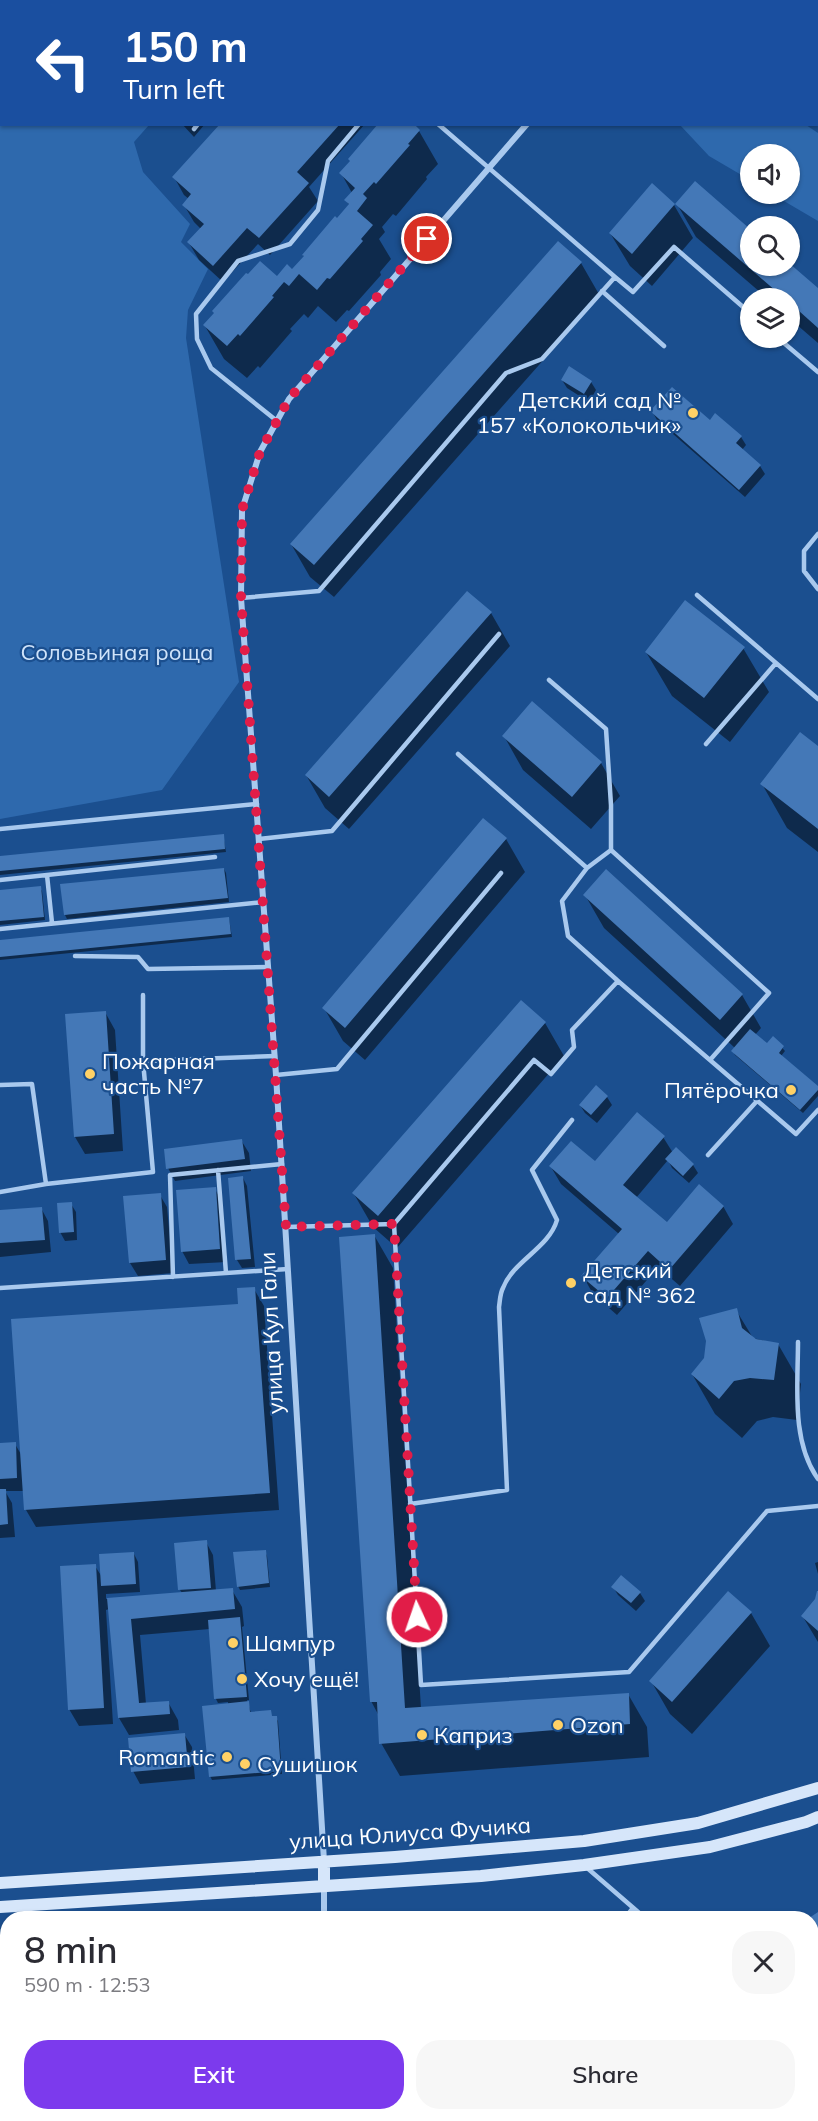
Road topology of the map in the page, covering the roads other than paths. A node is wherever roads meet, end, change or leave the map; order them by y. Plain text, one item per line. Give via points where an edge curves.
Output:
1 (196, 126) edge
2 (357, 126) edge
3 (440, 126) edge
4 (525, 126) edge
5 (194, 129) dead end
6 (489, 168) junction
7 (615, 277) junction
8 (602, 291) junction
9 (740, 304) edge
10 (664, 346) dead end
11 (790, 348) edge
12 (818, 372) edge
13 (277, 421) junction
14 (818, 534) edge
15 (818, 588) edge
16 (697, 595) dead end
17 (241, 598) junction
18 (500, 634) dead end
19 (776, 663) junction
20 (549, 680) dead end
21 (818, 699) edge
22 (706, 744) dead end
23 (458, 754) dead end
24 (257, 804) junction
25 (0, 829) edge
26 (259, 839) junction
27 (610, 850) junction
28 (216, 857) dead end
29 (587, 868) junction
30 (501, 873) dead end
31 (47, 875) junction
32 (0, 880) edge
33 (264, 902) junction
34 (52, 923) junction
35 (0, 929) edge
36 (75, 956) dead end
37 (268, 967) junction
38 (618, 981) junction
39 (143, 995) dead end
40 (275, 1056) junction
41 (710, 1060) junction
42 (143, 1061) junction
43 (276, 1075) junction
44 (0, 1085) edge
45 (757, 1101) junction
46 (818, 1110) edge
47 (572, 1120) dead end
48 (708, 1155) dead end
49 (282, 1164) junction
50 (218, 1170) junction
51 (46, 1184) junction
52 (0, 1192) edge
53 (394, 1224) junction
54 (286, 1227) junction
55 (288, 1269) junction
56 (226, 1273) junction
57 (173, 1277) junction
58 (0, 1288) edge
59 (798, 1342) dead end
60 (818, 1479) edge
61 (410, 1504) junction
62 (818, 1506) edge
63 (818, 1788) edge
64 (818, 1817) edge
65 (324, 1861) junction
66 (584, 1865) junction
67 (0, 1883) edge
68 (324, 1885) junction
69 (0, 1907) edge
70 (633, 1908) junction
71 (324, 1911) edge
72 (630, 1911) edge
73 (637, 1911) edge

1 - 5 lane
2 - 13 lane via 328,161 318,210 290,244 238,261 196,314 197,339 211,368
3 - 6 lane
4 - 6 street, улица Кул Гали
6 - 7 lane
6 - 13 street, улица Кул Гали via 289,399
7 - 8 lane
7 - 9 lane via 633,292 674,247
8 - 10 lane
8 - 17 lane via 542,359 506,373 319,591
11 - 12 lane
13 - 17 street, улица Кул Гали via 260,452 242,510
14 - 15 lane via 804,551 804,571
16 - 19 lane
17 - 24 street, улица Кул Гали
18 - 26 lane via 332,831
19 - 21 lane
19 - 22 lane
20 - 27 lane via 606,729
23 - 29 lane
24 - 25 lane
24 - 26 street, улица Кул Гали
26 - 33 street, улица Кул Гали
27 - 29 lane
27 - 41 lane via 770,993
28 - 31 lane
29 - 38 lane via 562,901 568,936
30 - 43 lane via 337,1070
31 - 32 lane
31 - 34 lane
33 - 34 lane
33 - 37 street, улица Кул Гали
34 - 35 lane
36 - 37 lane via 138,957 148,969
37 - 40 street, улица Кул Гали
38 - 41 lane
38 - 53 lane via 572,1030 574,1047 551,1074 534,1060
39 - 42 lane
40 - 42 lane
40 - 43 street, улица Кул Гали
41 - 45 lane
42 - 51 lane via 153,1172
43 - 49 street, улица Кул Гали
44 - 51 lane via 32,1084
45 - 46 lane via 796,1134
45 - 48 lane
47 - 61 lane via 532,1170 557,1220 554,1230 503,1287 499,1307 507,1490
49 - 50 lane
49 - 54 street, улица Кул Гали
50 - 56 lane
50 - 57 lane via 170,1174
51 - 52 lane
53 - 54 lane
53 - 61 lane
54 - 55 street, улица Кул Гали
55 - 56 lane
55 - 65 street, улица Кул Гали
56 - 57 lane
57 - 58 lane
59 - 60 lane via 798,1424
61 - 62 lane via 421,1685 629,1672 767,1511
63 - 65 main road, улица Юлиуса Фучика via 698,1823 584,1841
64 - 66 main road, улица Юлиуса Фучика via 710,1847
65 - 67 main road, улица Юлиуса Фучика
65 - 68 main road, улица Кул Гали
66 - 68 main road, улица Юлиуса Фучика via 481,1876
66 - 70 lane
68 - 69 main road, улица Юлиуса Фучика
68 - 71 street, улица Кул Гали
70 - 72 lane
70 - 73 lane

